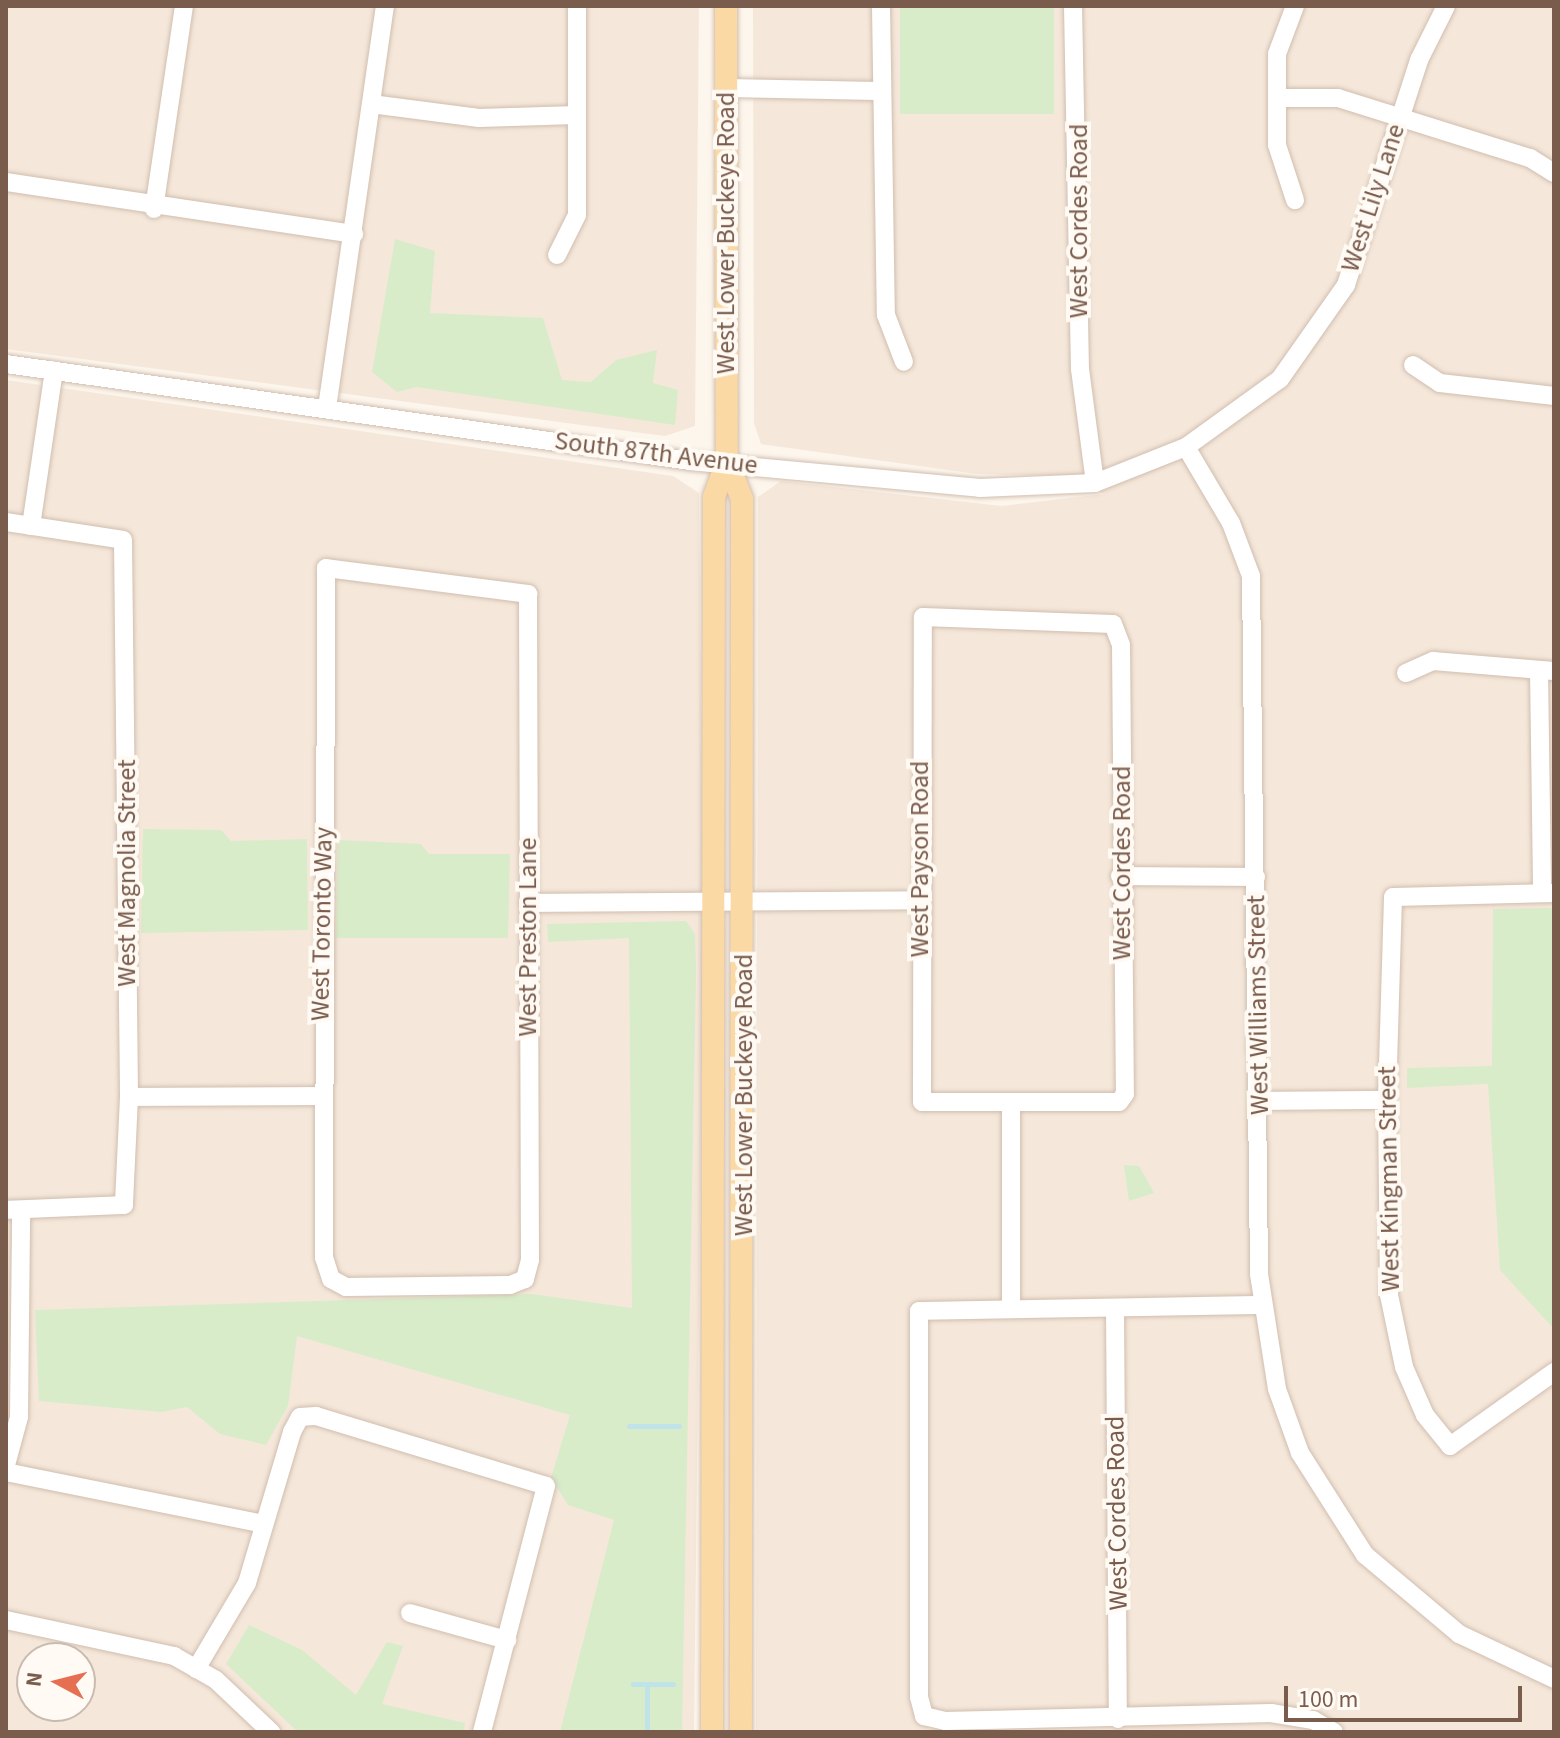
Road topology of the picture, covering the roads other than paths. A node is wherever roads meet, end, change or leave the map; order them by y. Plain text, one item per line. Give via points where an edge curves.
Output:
1 (184, 6) edge
2 (385, 6) edge
3 (577, 6) edge
4 (726, 6) edge
5 (881, 6) edge
6 (1073, 6) edge
7 (1295, 6) edge
8 (1446, 6) edge
9 (725, 88) junction
10 (880, 91) junction
11 (1278, 98) junction
12 (371, 104) junction
13 (577, 115) junction
14 (1398, 119) junction
15 (1554, 173) edge
16 (6, 182) edge
17 (1295, 200) dead end
18 (154, 209) junction
19 (354, 234) junction
20 (557, 255) dead end
21 (904, 362) dead end
22 (6, 364) edge
23 (1413, 365) dead end
24 (54, 371) junction
25 (1280, 379) joint
26 (1554, 396) edge
27 (327, 408) junction
28 (1186, 447) junction
29 (727, 461) junction
30 (1095, 483) junction
31 (6, 522) edge
32 (31, 526) junction
33 (528, 594) joint
34 (923, 617) joint
35 (1546, 670) edge
36 (1406, 673) dead end
37 (1120, 876) junction
38 (1256, 877) junction
39 (1548, 893) edge
40 (716, 900) junction
41 (744, 900) junction
42 (920, 900) junction
43 (528, 903) junction
44 (320, 1096) junction
45 (129, 1097) junction
46 (1387, 1100) junction
47 (1261, 1101) junction
48 (1011, 1106) junction
49 (13, 1210) edge
50 (331, 1279) joint
51 (1261, 1305) junction
52 (1011, 1307) junction
53 (1115, 1308) junction
54 (1554, 1372) edge
55 (6, 1465) edge
56 (6, 1472) edge
57 (264, 1524) junction
58 (410, 1613) dead end
59 (6, 1620) edge
60 (507, 1640) junction
61 (196, 1669) junction
62 (1554, 1679) edge
63 (1118, 1719) junction
64 (271, 1732) edge
65 (482, 1732) edge
66 (712, 1732) edge
67 (741, 1732) edge
68 (1334, 1732) edge

1 - 18 street
2 - 12 street
3 - 13 street
4 - 9 main road, West Lower Buckeye Road
5 - 10 street
6 - 30 street, West Cordes Road via 1080,369
7 - 11 street via 1277,54
8 - 14 street, West Lily Lane
9 - 10 street
9 - 29 main road, West Lower Buckeye Road
10 - 21 street via 886,315
11 - 14 street via 1338,98
11 - 17 street via 1280,172
12 - 13 street via 479,118
12 - 19 street
13 - 20 street via 577,215
14 - 15 street via 1530,158
14 - 25 street, West Lily Lane via 1346,285
16 - 18 street
18 - 19 street
19 - 27 street
22 - 24 street, South 87th Avenue
23 - 26 street via 1440,383
24 - 27 street, South 87th Avenue
24 - 32 street
25 - 28 street, South 87th Avenue
27 - 29 street, South 87th Avenue
28 - 30 street, South 87th Avenue
28 - 38 street, West Williams Street via 1231,523 1251,576
29 - 30 street, South 87th Avenue via 980,488
29 - 40 main road, West Lower Buckeye Road via 714,497
29 - 41 main road, West Lower Buckeye Road via 742,499
31 - 32 street
32 - 45 street, West Magnolia Street via 123,540
33 - 43 street, West Preston Lane
33 - 44 street, West Toronto Way via 326,568
34 - 37 street, West Cordes Road via 1113,624 1121,645
34 - 42 street, West Payson Road
35 - 36 street via 1433,661
35 - 39 street
37 - 38 street
37 - 48 street, West Cordes Road via 1125,1094 1119,1102
38 - 47 street, West Williams Street
39 - 46 street, West Kingman Street via 1393,897
40 - 41 street
40 - 43 street
40 - 66 main road, West Lower Buckeye Road
41 - 42 street
41 - 67 main road, West Lower Buckeye Road
42 - 48 street, West Payson Road via 922,1102
43 - 50 street, West Preston Lane via 525,1279 346,1287
44 - 45 street
44 - 50 street, West Toronto Way via 324,1258
45 - 49 street, West Magnolia Street via 124,1205
46 - 47 street
46 - 54 street, West Kingman Street via 1395,1333 1425,1415 1450,1446
47 - 51 street, West Williams Street
48 - 52 street
49 - 55 street via 19,1417
51 - 53 street
51 - 62 street, West Williams Street via 1277,1389 1300,1453 1365,1555 1459,1634
52 - 53 street
52 - 63 street via 919,1311 924,1716
53 - 63 street, West Cordes Road
56 - 57 street
57 - 60 street via 300,1417 546,1486
57 - 61 street via 234,1612
58 - 60 street
59 - 61 street via 140,1646
60 - 65 street
61 - 64 street
63 - 68 street via 1271,1713

